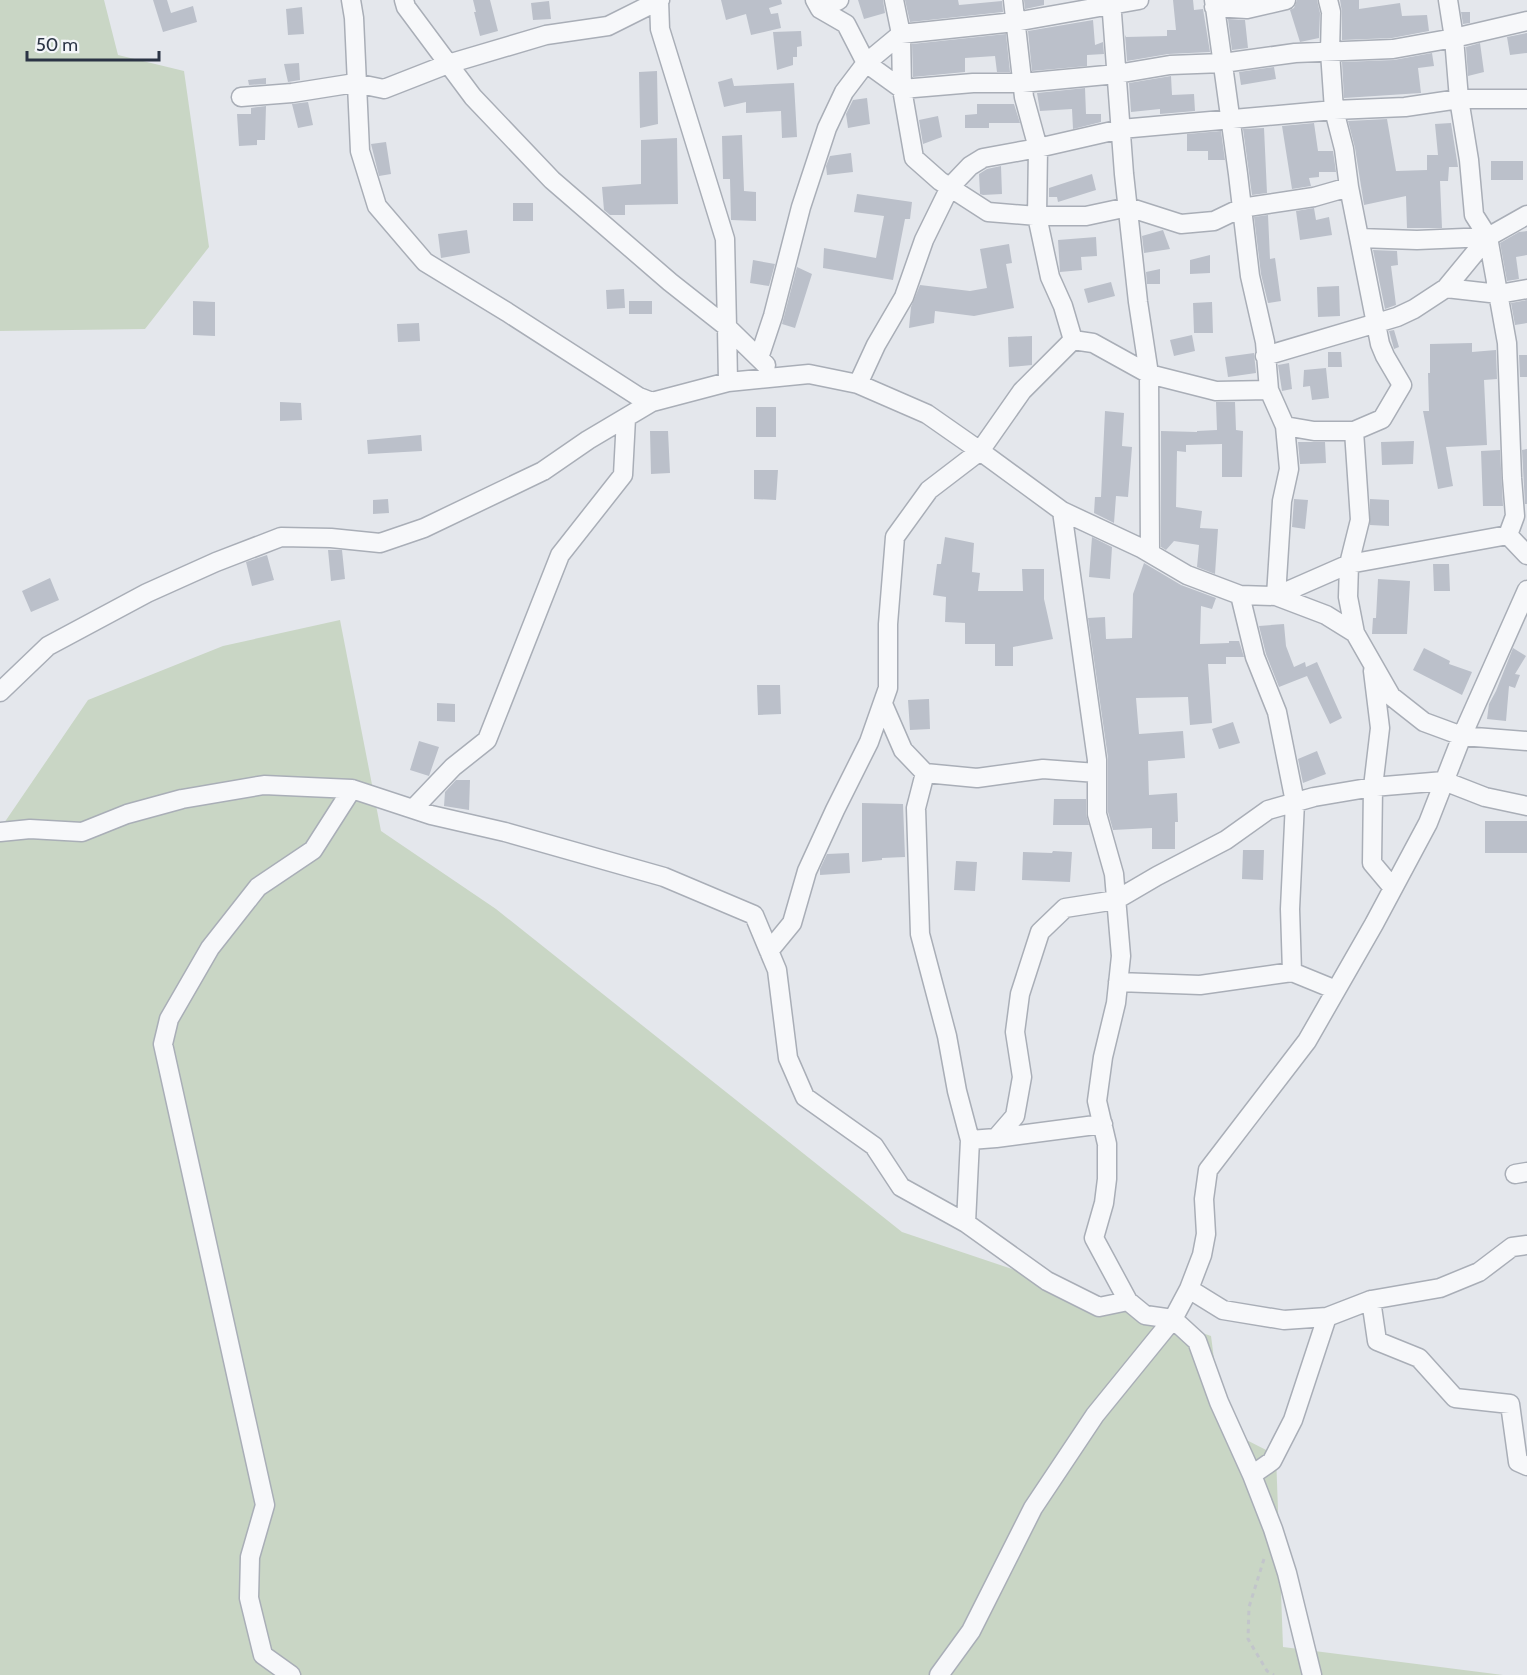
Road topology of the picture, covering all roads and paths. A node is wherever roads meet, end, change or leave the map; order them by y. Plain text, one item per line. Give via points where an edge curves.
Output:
1 (351, 0) edge
2 (404, 0) edge
3 (660, 0) edge
4 (840, 0) edge
5 (894, 0) edge
6 (1013, 0) edge
7 (1139, 0) edge
8 (1286, 0) edge
9 (1328, 0) edge
10 (1448, 0) edge
11 (1112, 3) edge
12 (1214, 3) edge
13 (817, 4) edge
14 (1527, 21) edge
15 (1015, 22) junction
16 (901, 34) junction
17 (1454, 38) junction
18 (1330, 52) junction
19 (866, 63) junction
20 (1223, 63) junction
21 (448, 64) junction
22 (1117, 74) junction
23 (356, 83) junction
24 (1022, 83) junction
25 (902, 88) junction
26 (241, 97) dead end
27 (1459, 99) junction
28 (1527, 99) edge
29 (1334, 110) junction
30 (1230, 120) junction
31 (1121, 129) junction
32 (1038, 148) junction
33 (950, 188) junction
34 (1349, 188) junction
35 (1128, 207) junction
36 (1241, 208) junction
37 (1037, 216) junction
38 (1527, 216) edge
39 (1488, 237) junction
40 (1359, 238) junction
41 (1446, 288) junction
42 (1527, 289) edge
43 (1499, 294) junction
44 (1375, 324) junction
45 (727, 327) junction
46 (1073, 340) junction
47 (1265, 356) junction
48 (759, 358) junction
49 (1149, 374) junction
50 (778, 377) junction
51 (728, 382) junction
52 (858, 384) junction
53 (1269, 390) junction
54 (652, 402) junction
55 (626, 418) junction
56 (1285, 426) junction
57 (1354, 431) junction
58 (980, 451) junction
59 (1062, 512) junction
60 (1508, 535) junction
61 (1150, 553) junction
62 (1527, 555) edge
63 (1349, 564) junction
64 (1527, 590) edge
65 (1240, 595) junction
66 (1276, 596) junction
67 (1355, 633) junction
68 (1372, 664) junction
69 (0, 692) edge
70 (883, 704) junction
71 (1462, 736) junction
72 (1527, 741) edge
73 (925, 773) junction
74 (1097, 773) junction
75 (1444, 781) junction
76 (1373, 787) junction
77 (352, 789) junction
78 (1295, 802) junction
79 (1527, 806) edge
80 (413, 809) junction
81 (0, 832) edge
82 (1393, 888) junction
83 (1116, 900) junction
84 (769, 951) junction
85 (1292, 972) junction
86 (1118, 982) junction
87 (1336, 990) junction
88 (1103, 1124) junction
89 (996, 1138) junction
90 (970, 1140) junction
91 (966, 1223) junction
92 (1527, 1245) edge
93 (1189, 1289) junction
94 (1128, 1300) junction
95 (1371, 1300) junction
96 (1327, 1317) junction
97 (1173, 1319) junction
98 (1527, 1466) edge
99 (1252, 1475) junction
100 (1273, 1528) junction
101 (291, 1675) edge
102 (939, 1675) edge
103 (1274, 1675) edge
104 (1312, 1675) edge

1 - 23 street
2 - 21 street
3 - 21 street via 608,26 546,35
3 - 45 street via 660,29 725,238
4 - 13 street
5 - 16 street
6 - 15 street
7 - 11 street
8 - 12 street via 1247,9
9 - 18 street
10 - 17 street
11 - 15 street
11 - 22 street
12 - 20 street
13 - 19 street via 846,24
14 - 17 street
15 - 16 street
15 - 24 street
16 - 19 street
16 - 25 street
17 - 18 street via 1393,49
17 - 27 street
18 - 20 street
18 - 29 street
19 - 25 street
19 - 48 street via 844,92 827,128
20 - 22 street via 1170,65
20 - 30 street
21 - 23 street via 384,88
21 - 45 street via 472,97 552,180
22 - 24 street
22 - 31 street
23 - 26 street
23 - 54 street via 360,152 377,206 425,262
24 - 25 street
24 - 32 street
25 - 33 street via 914,158
27 - 28 street
27 - 29 street
27 - 39 street via 1474,215
29 - 30 street
29 - 34 street
30 - 31 street
30 - 36 street
31 - 32 street
31 - 35 street
32 - 33 street via 983,158
32 - 37 street
33 - 37 street via 988,212
33 - 52 street via 924,240 904,297
34 - 36 street
34 - 40 street
35 - 36 street via 1181,224 1214,221
35 - 37 street via 1086,216
35 - 49 street
36 - 47 street
37 - 46 street via 1050,277
38 - 39 street
39 - 40 street
39 - 41 street
39 - 43 street
40 - 44 street
41 - 43 street
41 - 44 street via 1414,309
42 - 43 street
43 - 60 street via 1508,343 1515,516
44 - 47 street
44 - 57 street via 1384,356 1402,385 1382,419
45 - 48 street
45 - 51 street
46 - 49 street via 1093,343
46 - 58 street via 1022,391
47 - 53 street
48 - 50 street
49 - 53 street via 1216,391
49 - 61 street
50 - 51 street
50 - 52 street via 809,374
51 - 54 street
52 - 58 street via 927,414
53 - 56 street
54 - 55 street
55 - 69 street via 543,471 424,528 380,543 281,537 216,562 147,593 48,646
55 - 80 street via 623,475 560,555 487,740 453,767
56 - 57 street
56 - 66 street via 1289,469 1282,501
57 - 63 street via 1360,520
58 - 59 street
58 - 70 street via 929,490 895,537 888,688
59 - 61 street
59 - 74 street
60 - 62 street
60 - 63 street
61 - 65 street via 1187,575
63 - 66 street
63 - 67 street via 1348,597
64 - 71 street
65 - 66 street
65 - 78 street via 1256,657 1278,712
66 - 67 street via 1326,615
67 - 68 street
68 - 71 street via 1391,696 1424,722
68 - 76 street via 1380,728
70 - 73 street via 903,750
70 - 84 street via 807,872 792,922
71 - 72 street
71 - 75 street
73 - 74 street via 976,778 1042,769
73 - 90 street via 916,808 920,934
74 - 83 street via 1097,814 1114,873
75 - 76 street
75 - 79 street via 1485,797
75 - 82 street via 1428,823
76 - 78 street
76 - 82 street via 1372,863
77 - 80 street
77 - 81 street via 264,785 182,799 82,832
77 - 101 street via 313,850 258,887 210,948 169,1019 163,1044 265,1505 250,1557 249,1598 263,1655
78 - 83 street via 1268,810 1226,840
78 - 85 street via 1290,909
80 - 84 street via 664,877 754,915
82 - 87 street
83 - 86 street via 1121,956
83 - 89 street via 1065,908 1040,932 1020,994 1015,1032 1022,1077 1015,1116
84 - 91 street via 777,970 788,1058 806,1097 874,1146 901,1187
85 - 86 street via 1200,985
85 - 87 street
86 - 88 street via 1097,1101
87 - 93 street via 1307,1041 1208,1170 1204,1199 1206,1233
88 - 89 street
88 - 94 street via 1107,1179 1094,1238
89 - 90 street
90 - 91 street
91 - 94 street via 1047,1281 1100,1307
92 - 95 street via 1512,1247 1479,1272 1440,1288
93 - 96 street via 1223,1310 1284,1320
93 - 97 street
94 - 97 street via 1146,1315
95 - 96 street
95 - 98 street via 1377,1341 1419,1358 1455,1398 1510,1404 1518,1461
96 - 99 street via 1293,1420 1272,1461
97 - 99 street via 1197,1341
97 - 102 street via 1095,1414 1033,1508 971,1631
99 - 100 street
100 - 103 path via 1249,1606 1248,1639 1267,1671
100 - 104 street

